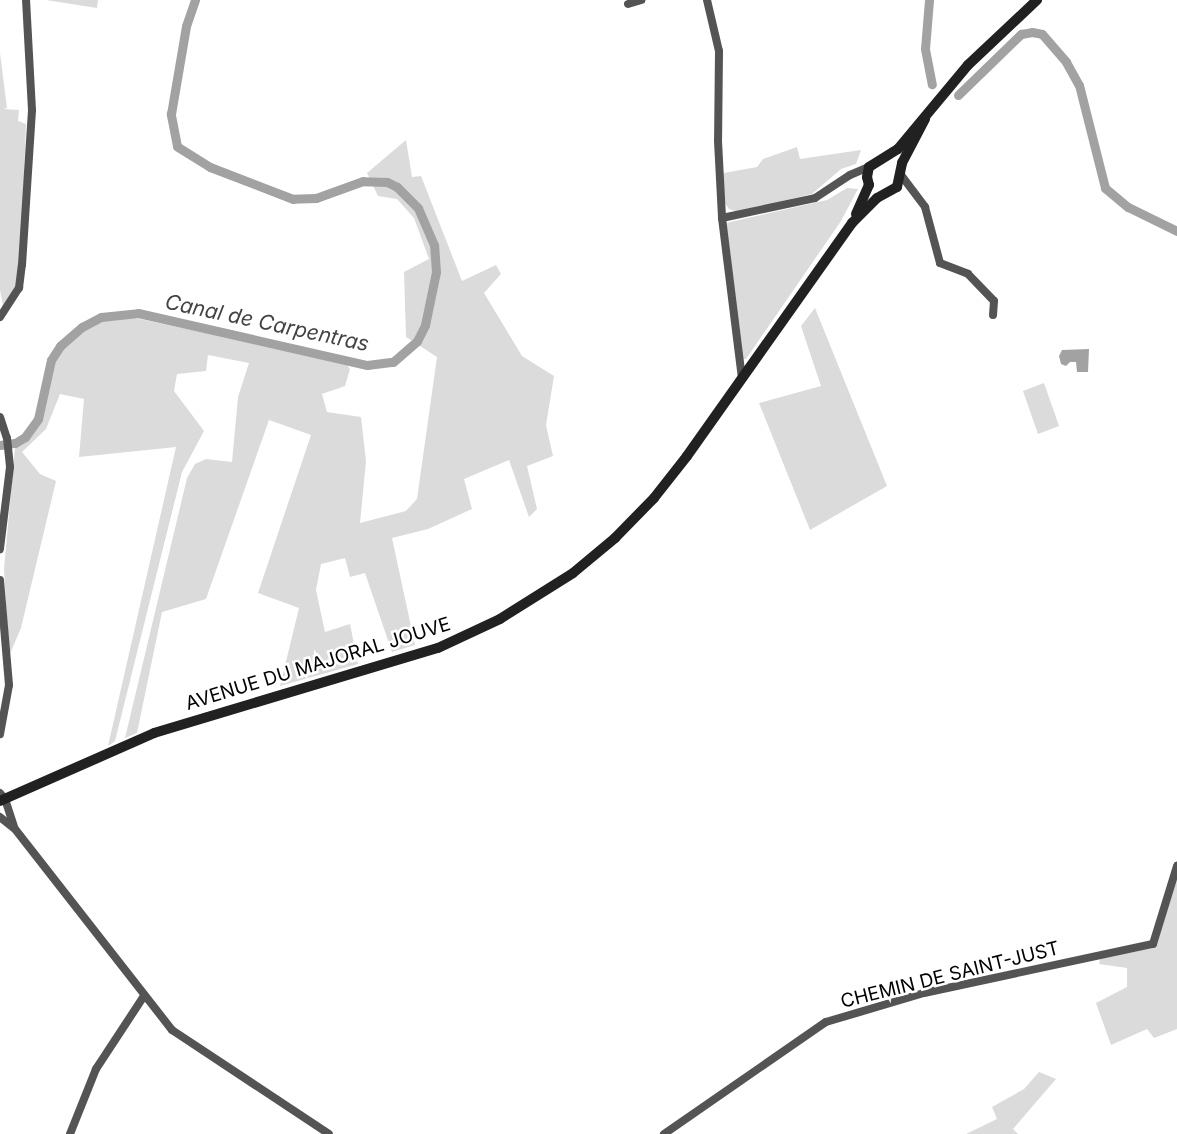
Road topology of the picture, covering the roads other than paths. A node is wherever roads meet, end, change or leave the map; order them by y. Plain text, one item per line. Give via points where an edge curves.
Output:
1 (26, 0) edge
2 (641, 0) edge
3 (707, 0) edge
4 (1037, 0) edge
5 (628, 4) dead end
6 (925, 119) junction
7 (885, 159) junction
8 (869, 167) junction
9 (900, 173) junction
10 (842, 180) junction
11 (868, 183) junction
12 (889, 192) junction
13 (918, 198) junction
14 (722, 218) junction
15 (852, 223) junction
16 (993, 315) dead end
17 (0, 317) edge
18 (742, 380) junction
19 (0, 417) edge
20 (0, 549) edge
21 (0, 580) edge
22 (0, 734) edge
23 (2, 798) edge
24 (0, 817) edge
25 (15, 830) junction
26 (1177, 866) edge
27 (144, 996) junction
28 (70, 1134) edge
29 (329, 1134) edge
30 (664, 1134) edge

1 - 17 street via 32,110 22,265 19,288
2 - 5 street
3 - 14 street via 719,51
4 - 6 main road, AVENUE DU MAJORAL JOUVE via 983,49
6 - 7 main road, AVENUE DU MAJORAL JOUVE
6 - 9 main road, AVENUE DU MAJORAL JOUVE
7 - 8 main road, AVENUE DU MAJORAL JOUVE
7 - 9 main road via 897,165
8 - 10 street
8 - 11 main road, AVENUE DU MAJORAL JOUVE
9 - 12 main road, AVENUE DU MAJORAL JOUVE
9 - 13 street
10 - 11 street
10 - 14 street via 804,202
11 - 12 main road via 876,192
11 - 15 main road, AVENUE DU MAJORAL JOUVE
12 - 13 street
12 - 15 main road, AVENUE DU MAJORAL JOUVE
13 - 16 street via 940,263 968,274 994,301
14 - 18 street
15 - 18 main road, AVENUE DU MAJORAL JOUVE
18 - 23 main road, AVENUE DU MAJORAL JOUVE via 671,478 627,527 528,604 438,648 154,733
19 - 20 street via 8,445
21 - 22 street via 9,685
23 - 25 street
24 - 25 street
25 - 27 street
26 - 30 street, CHEMIN DE SAINT-JUST via 1153,944 924,993 826,1022
27 - 28 street via 96,1069
27 - 29 street via 186,1042

